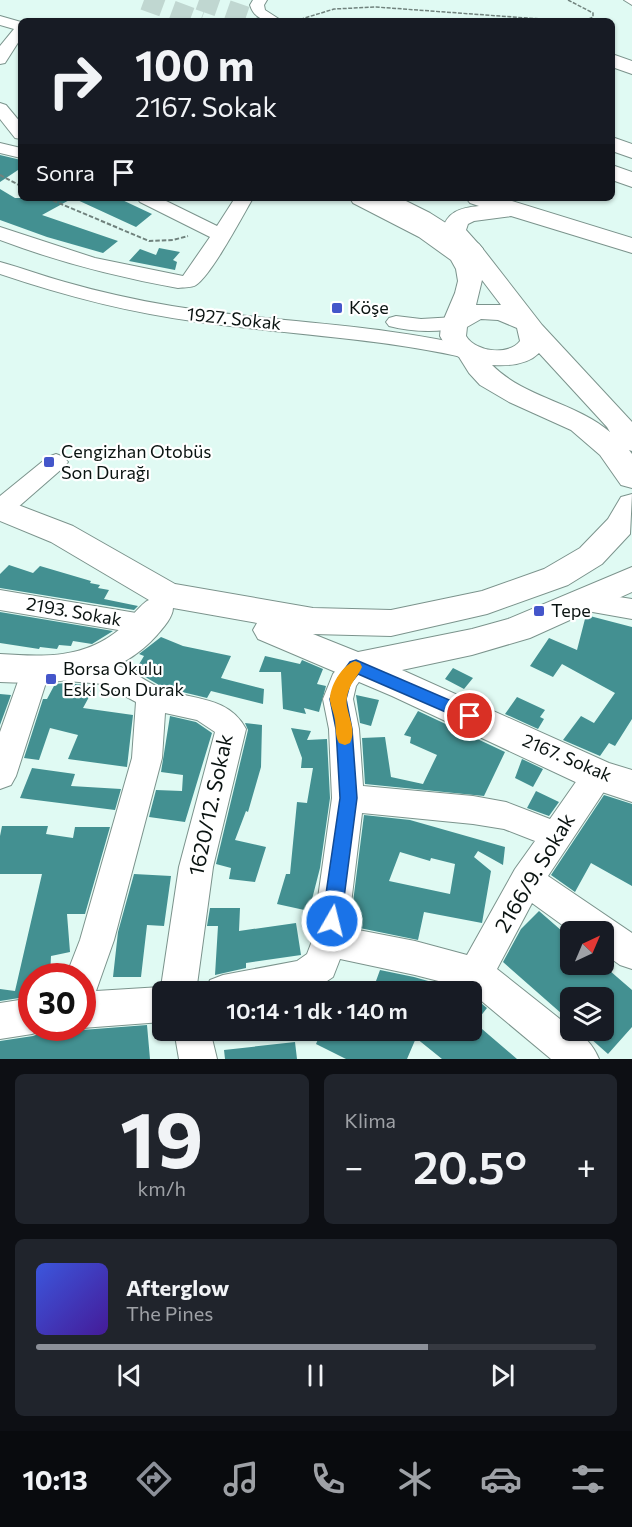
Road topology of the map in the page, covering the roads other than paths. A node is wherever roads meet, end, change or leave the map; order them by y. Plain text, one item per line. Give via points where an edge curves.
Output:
1 (260, 0) edge
2 (270, 18) edge
3 (0, 20) edge
4 (18, 27) edge
5 (18, 32) edge
6 (615, 53) edge
7 (0, 60) edge
8 (632, 60) edge
9 (615, 61) edge
10 (632, 68) edge
11 (0, 108) edge
12 (18, 130) edge
13 (615, 145) edge
14 (0, 148) edge
15 (632, 151) edge
16 (18, 152) edge
17 (615, 173) edge
18 (632, 180) edge
19 (152, 201) edge
20 (241, 201) edge
21 (367, 201) edge
22 (389, 201) edge
23 (496, 201) edge
24 (513, 204) edge
25 (214, 231) junction
26 (0, 233) edge
27 (632, 234) edge
28 (632, 246) edge
29 (471, 249) junction
30 (0, 253) edge
31 (0, 268) edge
32 (455, 323) junction
33 (532, 329) junction
34 (470, 353) junction
35 (591, 394) junction
36 (581, 424) junction
37 (632, 442) edge
38 (56, 462) dead end
39 (632, 478) edge
40 (7, 512) edge
41 (629, 524) edge
42 (632, 579) edge
43 (576, 595) junction
44 (0, 600) edge
45 (632, 609) edge
46 (157, 610) junction
47 (270, 630) junction
48 (356, 666) junction
49 (0, 668) edge
50 (48, 670) junction
51 (404, 672) junction
52 (151, 697) junction
53 (0, 776) edge
54 (622, 778) edge
55 (348, 798) junction
56 (555, 835) junction
57 (526, 880) junction
58 (586, 921) edge
59 (614, 940) edge
60 (329, 941) junction
61 (632, 953) edge
62 (89, 963) edge
63 (476, 974) junction
64 (180, 981) edge
65 (283, 981) edge
66 (152, 1005) edge
67 (96, 1009) edge
68 (18, 1018) edge
69 (0, 1021) edge
70 (194, 1041) edge
71 (198, 1059) edge
72 (580, 1059) edge

1 - 2 street via 259,12
3 - 4 street
5 - 7 street
6 - 8 highway
9 - 10 highway
11 - 12 street
13 - 15 highway
14 - 16 street
17 - 18 highway
19 - 25 street
20 - 25 street
21 - 32 main road via 460,256 472,283
22 - 29 main road
23 - 24 highway
24 - 27 highway
24 - 28 highway
24 - 29 highway via 457,220 454,231
25 - 26 street via 189,281 178,282 114,270
29 - 33 main road
30 - 32 street, 1927. Sokak via 36,266 174,296 421,325
31 - 34 street, 1927. Sokak via 38,282 146,308 410,339
32 - 33 main road via 466,316 491,311 516,317
32 - 34 main road via 455,343
33 - 34 main road via 533,344 517,356 489,358
33 - 35 main road
34 - 36 main road via 476,368 498,385
35 - 36 main road via 546,365 534,366 519,378 518,385 526,393
35 - 37 main road
36 - 39 main road via 613,451
38 - 40 street
40 - 46 main road via 48,545
41 - 43 main road via 614,562
41 - 46 main road via 591,556 556,577 487,602 391,623
42 - 43 main road
43 - 45 street
43 - 47 main road via 444,632 353,639
43 - 51 main road via 518,629 472,642
44 - 46 street, 2193. Sokak
46 - 47 main road
46 - 50 main road, 1620/12. Sokak via 113,652
47 - 48 main road, 2167. Sokak
48 - 51 main road, 2167. Sokak
48 - 55 street via 343,682 338,699
49 - 50 main road, 1620/12. Sokak
50 - 52 street, 1620/12. Sokak via 101,672
50 - 53 street
51 - 54 main road, 2167. Sokak
52 - 62 street via 147,758
52 - 64 street, 1620/12. Sokak via 214,714 231,729 196,867
54 - 56 street, 2166/9. Sokak
55 - 56 street via 495,814
55 - 60 street
56 - 57 street, 2166/9. Sokak
57 - 58 street
57 - 63 street, 2166/9. Sokak
59 - 61 street
60 - 63 street
60 - 65 street via 321,965 305,977
63 - 72 street
66 - 67 street
68 - 69 street
70 - 71 street

